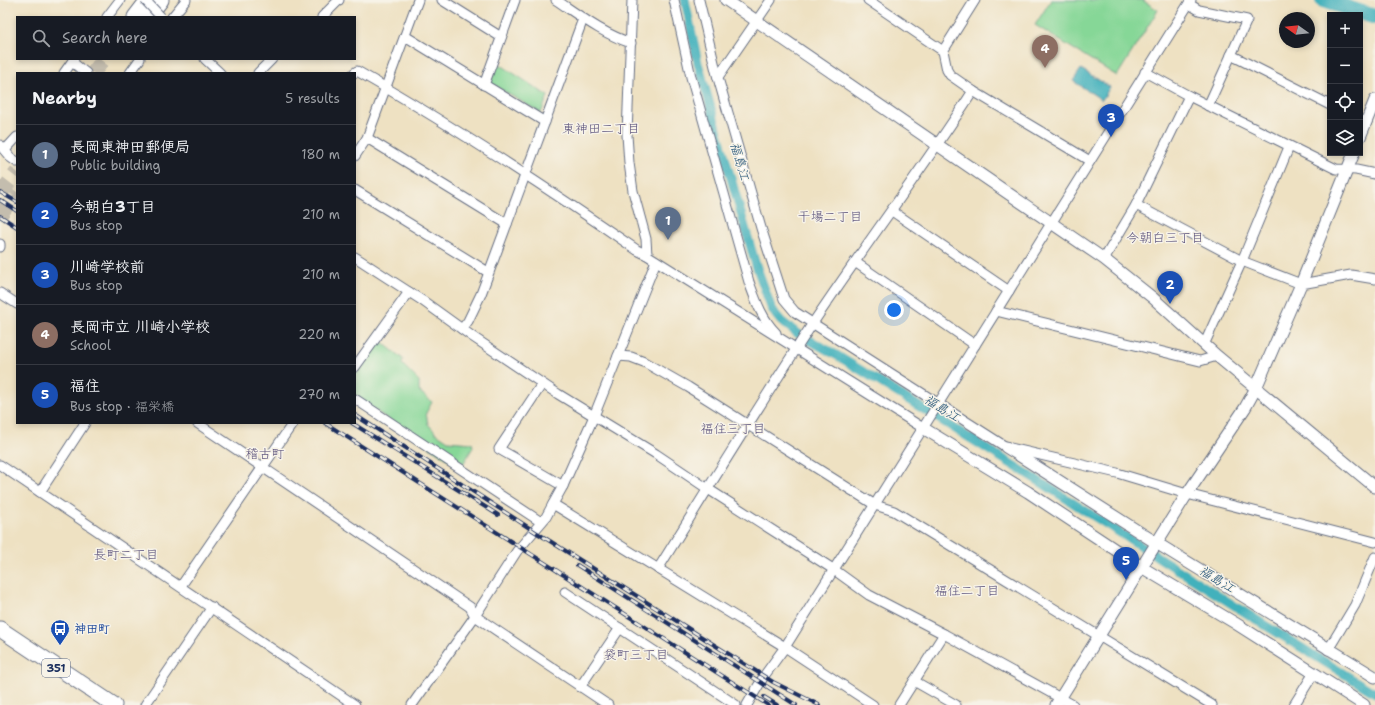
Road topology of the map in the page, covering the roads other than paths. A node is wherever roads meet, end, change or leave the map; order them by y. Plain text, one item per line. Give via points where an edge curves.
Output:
1 (120, 0) edge
2 (147, 0) edge
3 (161, 0) edge
4 (186, 0) edge
5 (338, 0) edge
6 (418, 0) edge
7 (442, 0) edge
8 (515, 0) edge
9 (556, 0) edge
10 (632, 0) edge
11 (674, 0) edge
12 (699, 0) edge
13 (726, 0) edge
14 (771, 0) edge
15 (868, 0) edge
16 (975, 0) edge
17 (1190, 2) edge
18 (108, 16) edge
19 (136, 16) edge
20 (149, 16) edge
21 (160, 16) edge
22 (173, 16) edge
23 (323, 16) edge
24 (583, 19) junction
25 (756, 21) junction
26 (405, 36) junction
27 (501, 37) junction
28 (631, 43) junction
29 (943, 51) junction
30 (1231, 55) junction
31 (139, 60) edge
32 (206, 60) edge
33 (271, 60) edge
34 (73, 61) edge
35 (65, 72) edge
36 (85, 72) edge
37 (131, 72) edge
38 (219, 72) edge
39 (259, 72) edge
40 (355, 72) edge
41 (1145, 72) junction
42 (718, 77) junction
43 (484, 85) junction
44 (386, 87) junction
45 (973, 91) junction
46 (1189, 96) junction
47 (1375, 100) edge
48 (1327, 103) edge
49 (1208, 106) junction
50 (1363, 121) edge
51 (545, 122) junction
52 (16, 138) edge
53 (367, 138) junction
54 (938, 145) junction
55 (1289, 147) junction
56 (3, 148) edge
57 (356, 154) edge
58 (1353, 156) edge
59 (16, 161) edge
60 (1090, 161) junction
61 (1347, 170) junction
62 (1375, 174) edge
63 (526, 175) junction
64 (356, 191) edge
65 (1136, 205) junction
66 (892, 210) junction
67 (507, 224) junction
68 (1051, 224) junction
69 (647, 255) junction
70 (356, 258) edge
71 (1104, 259) junction
72 (656, 261) junction
73 (1242, 261) junction
74 (855, 262) junction
75 (488, 272) junction
76 (1375, 280) edge
77 (1301, 284) junction
78 (1009, 290) junction
79 (409, 292) junction
80 (0, 294) edge
81 (16, 303) edge
82 (996, 311) junction
83 (811, 327) junction
84 (462, 329) junction
85 (786, 343) junction
86 (975, 345) junction
87 (1204, 345) junction
88 (798, 347) junction
89 (618, 356) junction
90 (1217, 356) junction
91 (356, 366) edge
92 (542, 384) junction
93 (1256, 388) junction
94 (356, 400) edge
95 (936, 407) junction
96 (594, 416) junction
97 (85, 424) edge
98 (198, 424) edge
99 (292, 424) edge
100 (747, 425) junction
101 (924, 427) junction
102 (1006, 447) junction
103 (0, 465) edge
104 (262, 467) junction
105 (563, 486) junction
106 (1375, 487) edge
107 (708, 489) junction
108 (40, 492) junction
109 (1187, 494) junction
110 (553, 504) junction
111 (875, 505) junction
112 (541, 522) junction
113 (1375, 542) edge
114 (1157, 545) junction
115 (1375, 556) edge
116 (1144, 565) junction
117 (658, 569) junction
118 (833, 569) junction
119 (181, 586) junction
120 (565, 592) dead end
121 (212, 608) junction
122 (475, 616) junction
123 (620, 628) junction
124 (0, 629) edge
125 (944, 634) junction
126 (1099, 636) junction
127 (785, 647) junction
128 (1328, 650) junction
129 (1314, 673) junction
130 (1375, 678) edge
131 (914, 681) junction
132 (580, 687) junction
133 (1058, 701) edge
134 (114, 705) edge
135 (145, 705) edge
136 (355, 705) edge
137 (412, 705) edge
138 (608, 705) edge
139 (736, 705) edge
140 (747, 705) edge
141 (873, 705) edge
142 (899, 705) edge
143 (956, 705) edge
144 (1073, 705) edge
145 (1212, 705) edge
146 (1294, 705) edge
147 (1364, 705) edge

1 - 18 street
2 - 19 highway
2 - 21 street, bridge
3 - 20 highway
4 - 22 street
5 - 23 street
6 - 26 street
7 - 27 street
8 - 27 street
9 - 24 street
10 - 28 street
11 - 85 street via 691,77 749,282 765,320
12 - 42 street
13 - 25 street
14 - 25 street
15 - 29 street
16 - 29 street
17 - 30 street via 1199,10 1247,20
17 - 41 street
24 - 28 street via 617,39
24 - 51 street
25 - 42 street
25 - 54 street
26 - 43 street
26 - 44 street
27 - 43 street
28 - 69 street via 627,136 629,163 633,191 646,239
29 - 45 street via 950,75
30 - 48 street
30 - 49 street
31 - 37 street
32 - 38 street
33 - 39 street
34 - 35 street
34 - 36 street
40 - 44 street via 357,70
41 - 46 street
41 - 60 street
42 - 83 street via 784,299
43 - 51 street
44 - 53 street
44 - 63 street
45 - 54 street
45 - 60 street
46 - 49 street
46 - 65 street
47 - 50 street
49 - 55 street
51 - 63 street
52 - 56 street
53 - 57 street
53 - 67 street
54 - 66 street
54 - 68 street
55 - 61 street via 1336,169
55 - 73 street
56 - 59 street
58 - 61 street
60 - 68 street
61 - 62 street
61 - 77 street
63 - 67 street
63 - 69 street
64 - 75 street
65 - 71 street
65 - 73 street
66 - 74 street
66 - 78 street
67 - 75 street
68 - 71 street
68 - 78 street
69 - 72 street
70 - 79 street
71 - 87 street via 1153,298
72 - 85 street
72 - 89 street
73 - 77 street
73 - 87 street
74 - 83 street
74 - 86 street
75 - 84 street via 476,305
76 - 77 street via 1351,275
77 - 93 street
78 - 82 street
79 - 84 street
79 - 91 street
80 - 81 street
82 - 86 street
82 - 90 street via 1200,361
83 - 88 street
83 - 95 street
84 - 92 street
85 - 88 street
86 - 95 street
87 - 90 street
88 - 100 street
88 - 101 street
89 - 96 street
89 - 100 street via 644,362
90 - 93 street
92 - 96 street
92 - 105 street via 499,449
93 - 106 street
93 - 109 street
94 - 112 street
95 - 101 street
95 - 102 street
96 - 105 street
96 - 107 street
97 - 108 street
98 - 104 street
99 - 104 street
100 - 107 street
100 - 111 street
101 - 111 street
101 - 116 street
102 - 109 street via 1117,473
102 - 114 street
103 - 108 street
104 - 119 street
104 - 122 street via 470,607
105 - 110 street
107 - 117 street
107 - 118 street
108 - 119 street
109 - 113 street
109 - 114 street
110 - 112 street
110 - 117 street
111 - 118 street
111 - 126 street via 894,511
112 - 122 street via 517,551
114 - 116 street
114 - 128 street
115 - 128 street via 1355,605
116 - 126 street
116 - 129 street
117 - 127 street
118 - 125 street via 869,595
118 - 127 street
119 - 121 street
120 - 123 street
121 - 135 street
121 - 136 street
122 - 132 street
122 - 137 street
123 - 132 street
123 - 139 street
124 - 134 highway, 351
125 - 131 street
125 - 133 street
126 - 133 street
126 - 145 street
127 - 140 street
127 - 141 street
128 - 130 street
129 - 146 street
129 - 147 street
131 - 142 street
131 - 143 street
132 - 138 street
133 - 144 street

